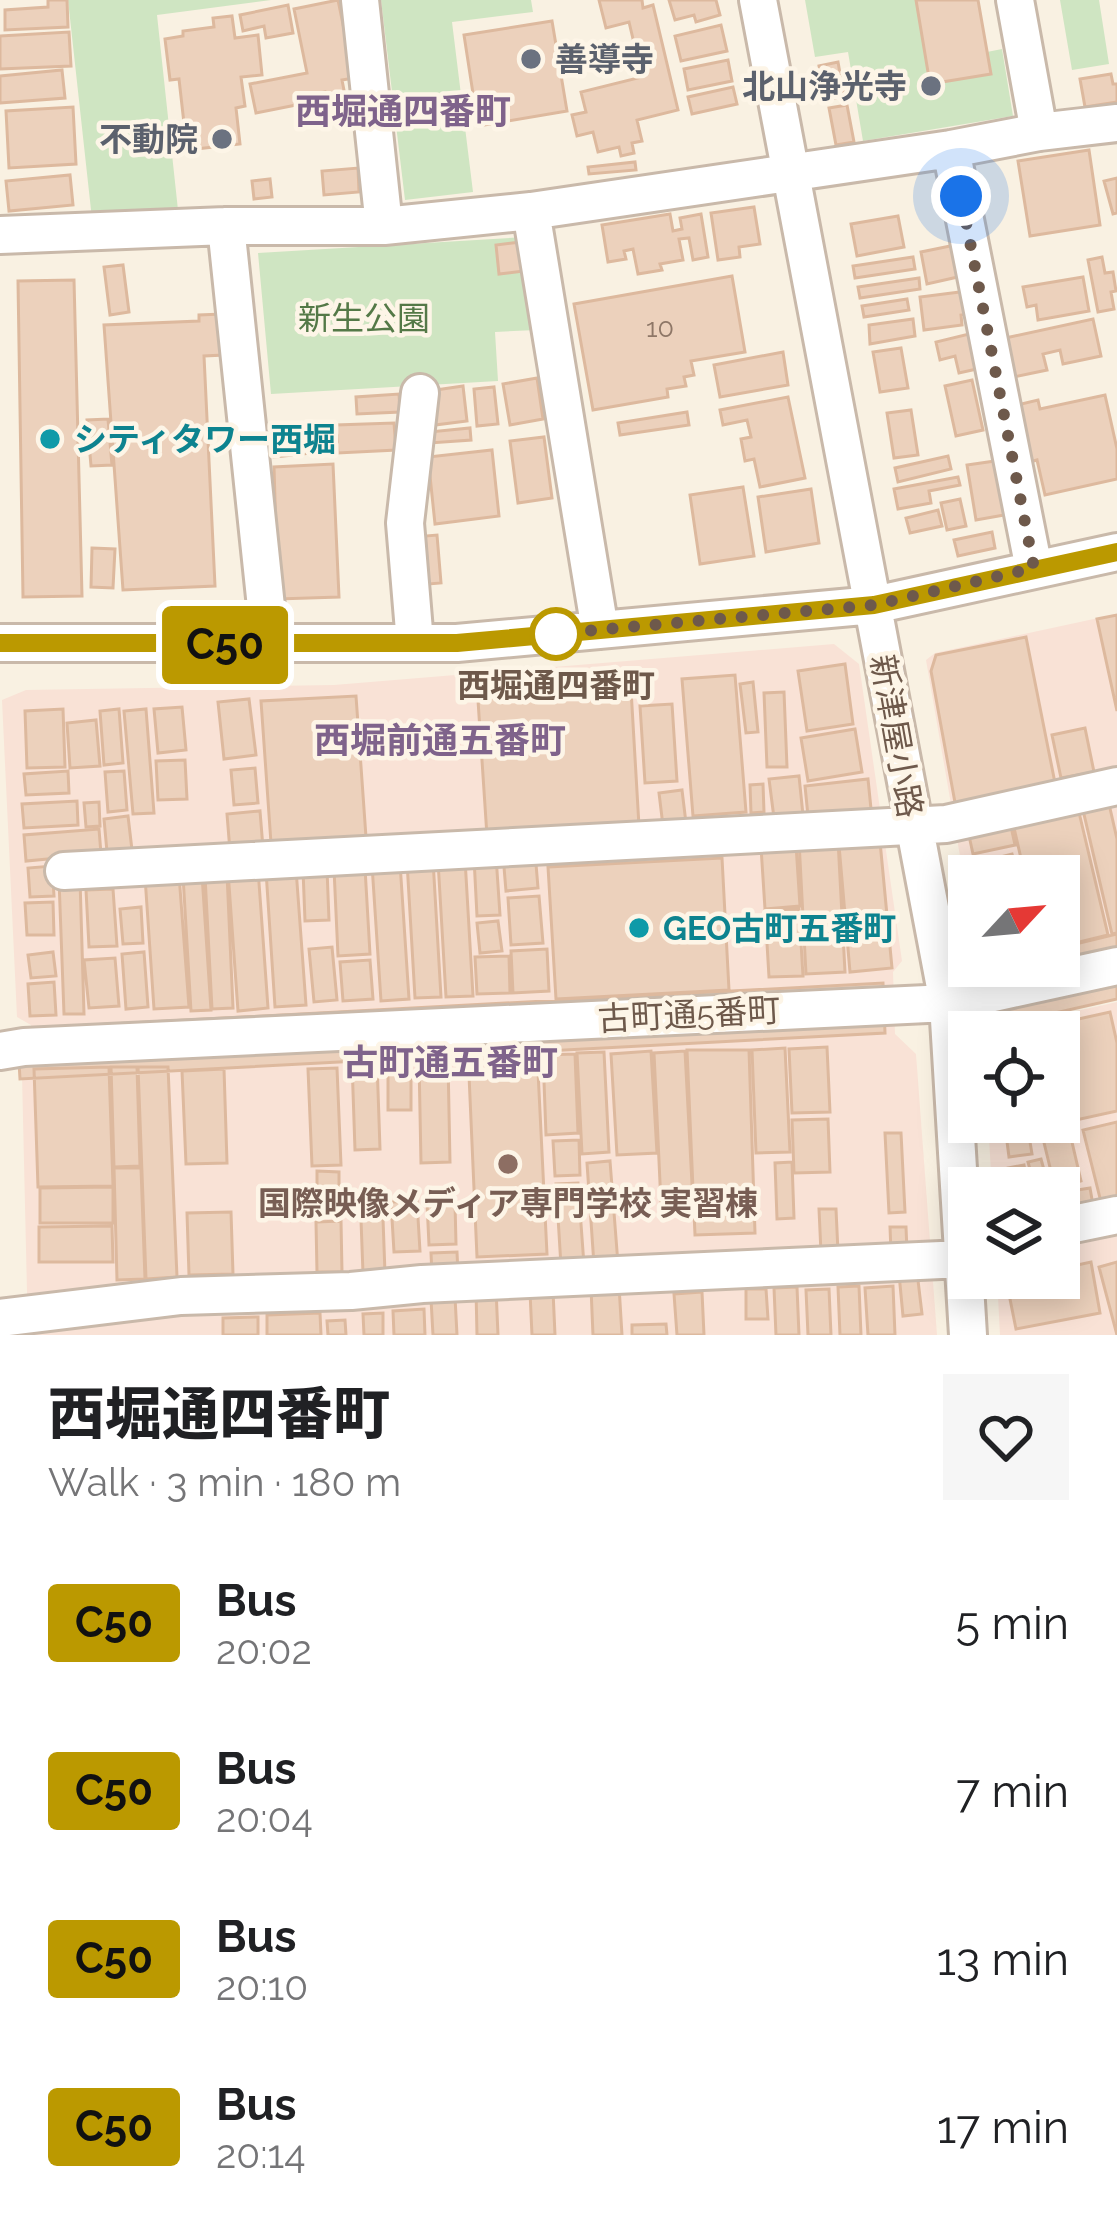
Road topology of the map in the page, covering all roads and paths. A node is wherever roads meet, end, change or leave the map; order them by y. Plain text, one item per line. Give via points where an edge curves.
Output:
1 (360, 0) edge
2 (758, 0) edge
3 (1015, 0) edge
4 (1117, 123) edge
5 (1039, 132) junction
6 (951, 149) junction
7 (791, 174) junction
8 (531, 211) junction
9 (226, 226) junction
10 (384, 226) junction
11 (0, 235) edge
12 (419, 393) dead end
13 (1117, 552) edge
14 (1034, 568) junction
15 (874, 605) junction
16 (600, 630) junction
17 (0, 643) edge
18 (415, 643) junction
19 (270, 645) junction
20 (1117, 786) edge
21 (912, 824) junction
22 (64, 871) dead end
23 (1117, 966) edge
24 (948, 1003) junction
25 (0, 1051) edge
26 (959, 1167) edge
27 (1117, 1215) edge
28 (1080, 1223) edge
29 (948, 1251) edge
30 (967, 1299) edge
31 (0, 1318) edge
32 (968, 1335) edge

1 - 10 street
2 - 7 street, 新津屋小路
3 - 5 street
4 - 5 street
5 - 6 street
6 - 7 street
6 - 14 street
7 - 8 street
7 - 15 street, 新津屋小路
8 - 10 street
8 - 16 street
9 - 10 street
9 - 11 street
9 - 19 street
12 - 18 street via 405,524
13 - 14 street
14 - 15 street
15 - 16 street
15 - 21 street, 新津屋小路
16 - 18 street
17 - 19 street
18 - 19 street
20 - 21 street via 946,824
21 - 22 street
21 - 24 street, 新津屋小路
23 - 24 street, 古町通5番町
24 - 25 street, 古町通5番町
24 - 26 street, 新津屋小路
27 - 28 street
29 - 31 street via 181,1296
30 - 32 street, 新津屋小路

